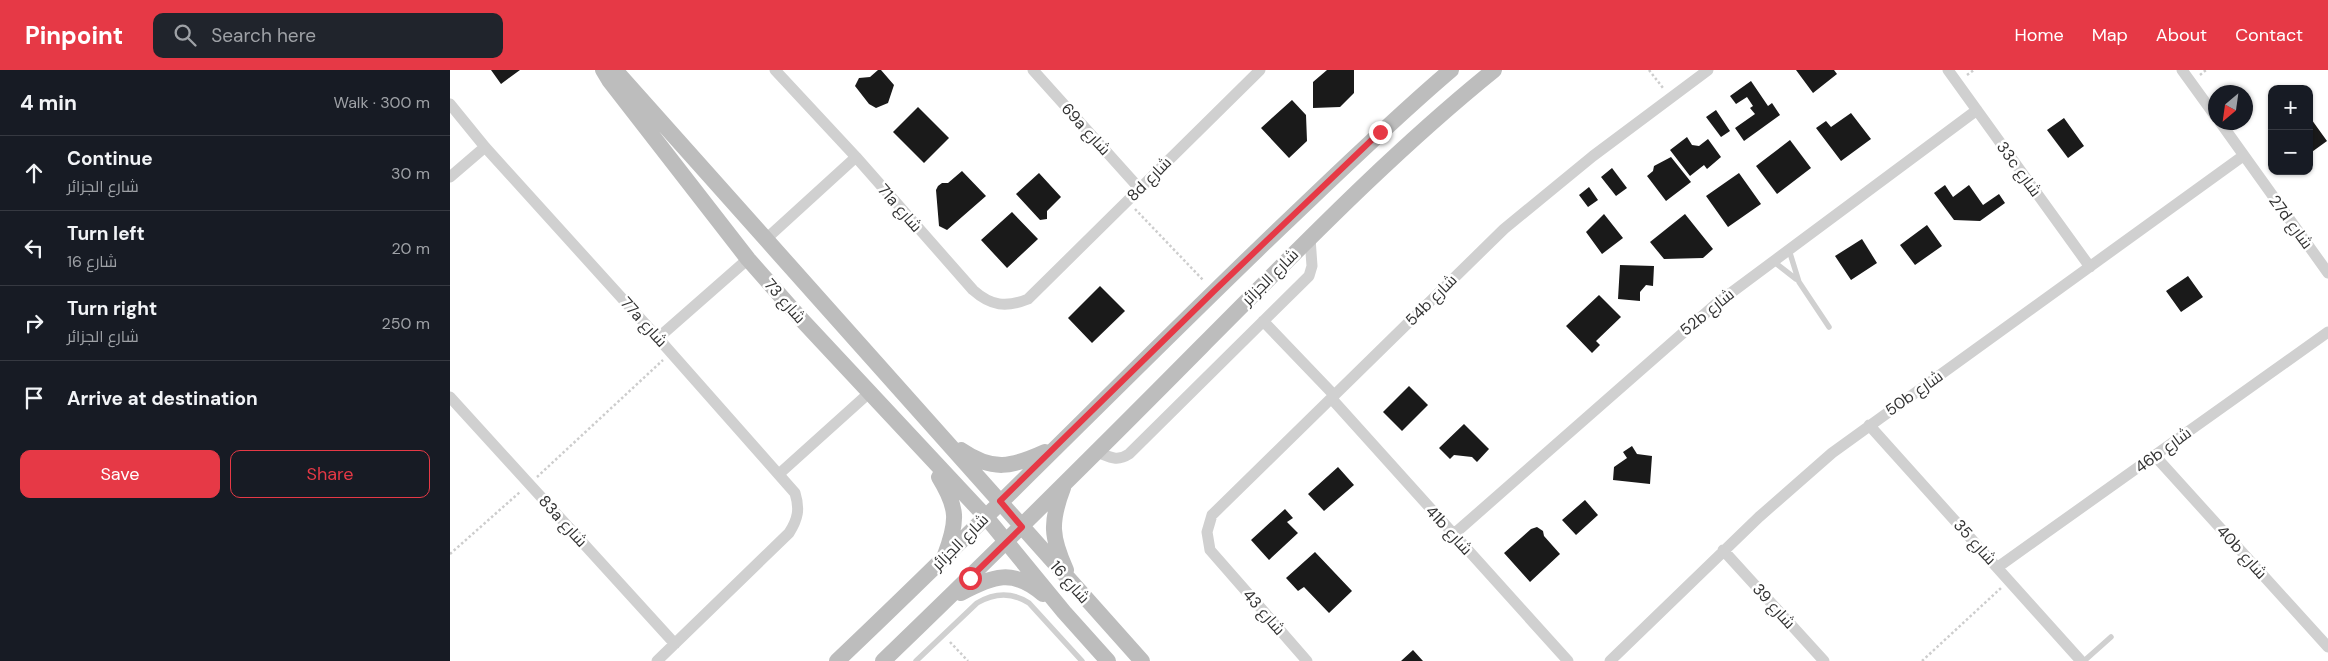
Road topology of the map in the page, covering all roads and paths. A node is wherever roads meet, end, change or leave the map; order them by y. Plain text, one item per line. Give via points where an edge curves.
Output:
1 (604, 70) edge
2 (615, 70) edge
3 (775, 70) edge
4 (1033, 70) edge
5 (1260, 70) edge
6 (1451, 70) edge
7 (1494, 70) edge
8 (1649, 70) edge
9 (1708, 70) edge
10 (1948, 70) edge
11 (2182, 70) edge
12 (1669, 98) junction
13 (450, 104) edge
14 (2208, 106) edge
15 (1976, 110) junction
16 (2225, 130) edge
17 (485, 147) junction
18 (2243, 156) junction
19 (856, 157) junction
20 (450, 177) edge
21 (1139, 188) junction
22 (1127, 201) junction
23 (1310, 238) junction
24 (765, 240) junction
25 (1788, 248) junction
26 (748, 259) junction
27 (1772, 260) junction
28 (2090, 267) junction
29 (2328, 273) edge
30 (1799, 282) junction
31 (1040, 289) joint
32 (1214, 291) junction
33 (1262, 321) junction
34 (1829, 327) dead end
35 (2328, 332) edge
36 (658, 338) junction
37 (671, 352) junction
38 (869, 393) junction
39 (1333, 397) junction
40 (450, 398) edge
41 (1869, 425) junction
42 (945, 439) junction
43 (1058, 445) junction
44 (920, 448) junction
45 (1097, 452) junction
46 (2155, 456) junction
47 (779, 474) junction
48 (1065, 481) junction
49 (529, 484) junction
50 (1000, 501) junction
51 (986, 517) junction
52 (1022, 527) junction
53 (1454, 534) junction
54 (1007, 542) junction
55 (1723, 550) junction
56 (450, 554) edge
57 (942, 562) junction
58 (1222, 564) joint
59 (1998, 567) junction
60 (2009, 580) junction
61 (1074, 586) junction
62 (944, 602) junction
63 (1064, 612) junction
64 (2112, 636) dead end
65 (675, 644) junction
66 (2328, 647) edge
67 (656, 661) edge
68 (837, 661) edge
69 (883, 661) edge
70 (916, 661) edge
71 (1082, 661) edge
72 (1108, 661) edge
73 (1142, 661) edge
74 (1306, 661) edge
75 (1568, 661) edge
76 (1610, 661) edge
77 (1824, 661) edge
78 (1922, 661) edge
79 (2082, 661) edge

1 - 26 main road, شارع 73
2 - 24 main road, شارع 73
3 - 19 street, 71a شارع
4 - 21 street, 69a شارع
5 - 21 street, 8d شارع
6 - 32 main road, شارع الجزائر via 1380,132
7 - 23 main road, شارع الجزائر via 1402,150
8 - 12 path
9 - 12 street, 54b شارع
10 - 15 street, 33c شارع
11 - 14 street
12 - 39 street, 54b شارع via 1504,229
13 - 17 street, 77a شارع
15 - 25 street, 52b شارع
15 - 28 street, 33c شارع
16 - 18 street, 27d شارع
17 - 20 street
17 - 36 street, 77a شارع
18 - 28 street, 50b شارع
18 - 29 street, 27d شارع
19 - 24 street
19 - 31 street, 71a شارع via 984,300 999,306 1014,305
21 - 22 street, 8d شارع
22 - 31 street, 8d شارع
22 - 32 path
23 - 33 street via 1311,271
23 - 45 main road, شارع الجزائر
24 - 42 main road, شارع 73
25 - 27 street, 52b شارع
25 - 30 lane
26 - 36 street
26 - 38 main road, شارع 73
27 - 30 lane
27 - 53 street, 52b شارع via 1667,345
28 - 41 street, 50b شارع
30 - 34 lane
32 - 43 main road, شارع الجزائر
33 - 39 street, 41b شارع
33 - 45 street via 1129,454 1115,460
35 - 46 street, 46b شارع
36 - 37 street, 77a شارع
37 - 47 street, 77a شارع
37 - 49 path
38 - 44 main road, شارع 73
38 - 47 street
39 - 53 street, 41b شارع
39 - 58 street, 54b شارع via 1212,515 1207,532 1210,550
40 - 49 street, 83a شارع
41 - 55 street, 50b شارع via 1794,484
41 - 59 street, شارع 35
42 - 43 main road via 976,460 997,466 1021,463
42 - 50 main road, شارع 73
43 - 50 main road, شارع الجزائر
44 - 51 main road, شارع 73
44 - 57 main road via 946,488 954,509 954,532
45 - 48 main road, شارع الجزائر
46 - 59 street, 46b شارع
46 - 66 street, 40b شارع
47 - 65 street, 77a شارع via 795,493 799,507 797,521 776,547
48 - 52 main road, شارع الجزائر
48 - 61 main road via 1054,512 1053,533
49 - 56 path
49 - 65 street, 83a شارع
50 - 51 main road, شارع الجزائر
50 - 52 main road, شارع 16
51 - 54 main road, شارع 16
51 - 57 main road, شارع الجزائر
52 - 54 main road, شارع الجزائر
52 - 61 main road, شارع 16
53 - 75 street, 41b شارع
54 - 62 main road, شارع الجزائر
54 - 63 main road, شارع 16
55 - 76 street, 50b شارع
55 - 77 street, شارع 39
57 - 68 main road, شارع الجزائر
58 - 74 street, شارع 43
59 - 60 street, شارع 35
60 - 78 path
60 - 79 street, شارع 35
61 - 73 main road, شارع 16
62 - 63 main road via 987,580 1009,577 1030,584
62 - 69 main road, شارع الجزائر
63 - 72 main road, شارع 16
64 - 79 lane
65 - 67 street, 77a شارع
70 - 71 lane via 977,603 1002,595 1021,598 1029,603

